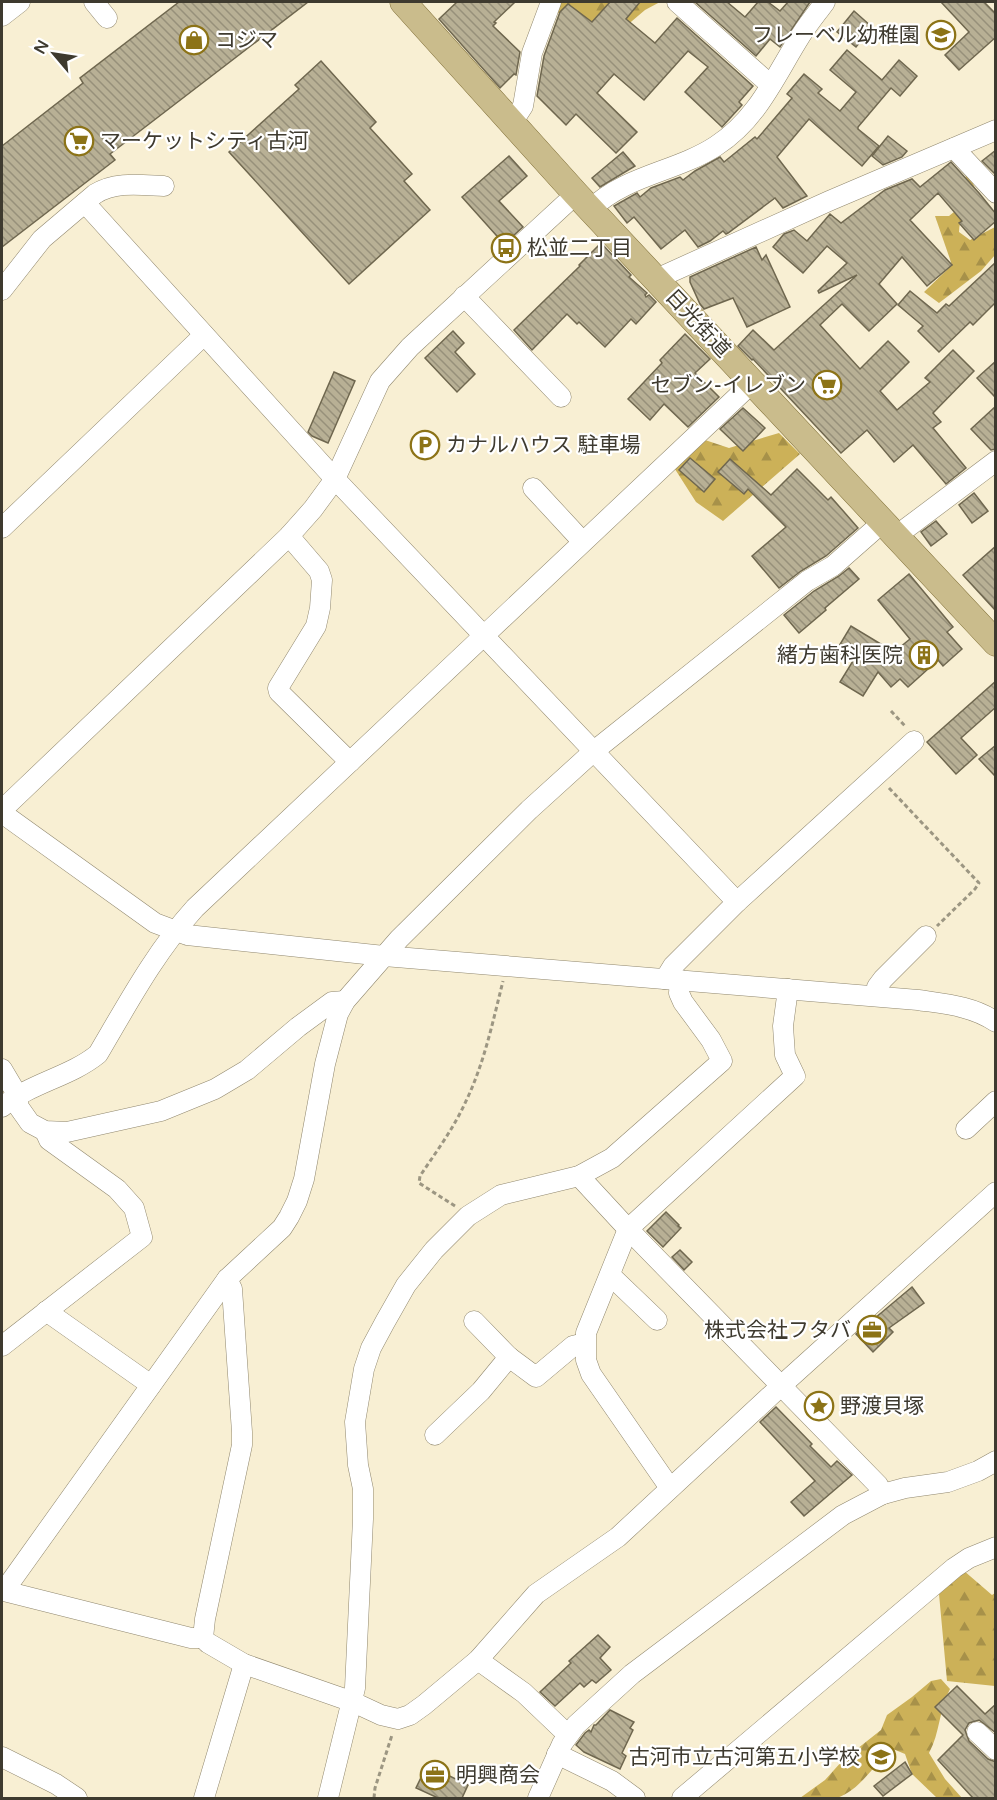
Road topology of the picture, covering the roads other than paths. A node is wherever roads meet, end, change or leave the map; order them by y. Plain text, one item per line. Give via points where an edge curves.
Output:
1 (20, 2) edge
2 (94, 2) edge
3 (403, 2) edge
4 (551, 2) edge
5 (677, 2) edge
6 (825, 2) edge
7 (2, 16) edge
8 (107, 18) dead end
9 (772, 83) junction
10 (512, 123) junction
11 (996, 130) edge
12 (954, 148) junction
13 (164, 186) dead end
14 (996, 193) edge
15 (584, 202) junction
16 (85, 203) junction
17 (656, 279) junction
18 (2, 290) edge
19 (464, 296) junction
20 (204, 335) junction
21 (753, 382) junction
22 (561, 396) dead end
23 (996, 460) edge
24 (335, 479) junction
25 (533, 488) dead end
26 (2, 528) edge
27 (889, 529) junction
28 (289, 537) junction
29 (582, 541) junction
30 (483, 636) junction
31 (996, 643) edge
32 (914, 741) dead end
33 (594, 751) junction
34 (350, 762) junction
35 (2, 812) edge
36 (737, 902) junction
37 (174, 931) junction
38 (926, 936) road end
39 (384, 956) junction
40 (673, 980) junction
41 (788, 989) junction
42 (877, 996) junction
43 (345, 1001) junction
44 (996, 1022) edge
45 (2, 1069) edge
46 (10, 1101) edge
47 (996, 1101) edge
48 (966, 1129) dead end
49 (47, 1135) junction
50 (579, 1176) junction
51 (996, 1192) edge
52 (628, 1229) junction
53 (610, 1275) junction
54 (227, 1279) junction
55 (46, 1311) junction
56 (657, 1320) dead end
57 (474, 1322) dead end
58 (585, 1343) junction
59 (2, 1346) edge
60 (509, 1357) junction
61 (151, 1385) junction
62 (782, 1385) junction
63 (435, 1435) dead end
64 (996, 1461) edge
65 (670, 1488) junction
66 (883, 1494) junction
67 (996, 1547) edge
68 (203, 1638) junction
69 (478, 1660) junction
70 (244, 1664) junction
71 (353, 1702) junction
72 (977, 1732) dead end
73 (568, 1735) junction
74 (996, 1750) edge
75 (557, 1754) junction
76 (2, 1757) edge
77 (77, 1798) edge
78 (204, 1798) edge
79 (328, 1798) edge
80 (538, 1798) edge
81 (635, 1798) edge
82 (682, 1798) edge

1 - 7 street
2 - 8 street
3 - 10 main road, 日光街道
4 - 10 street via 532,53 523,106
5 - 9 street
6 - 9 street
9 - 15 street via 751,116 714,147 687,162
10 - 15 main road, 日光街道
11 - 12 street
12 - 14 street
12 - 17 street
13 - 16 street via 105,188
15 - 17 main road, 日光街道
15 - 19 street
16 - 18 street via 42,239
16 - 20 street
17 - 21 main road, 日光街道
19 - 22 street
19 - 24 street via 380,381
20 - 24 street
20 - 26 street
21 - 27 main road, 日光街道
21 - 29 street
23 - 27 street
24 - 28 street
24 - 30 street
25 - 29 street
27 - 31 main road, 日光街道
27 - 33 street via 807,581
28 - 34 street via 319,571 322,580 316,626 279,692
28 - 35 street
29 - 30 street
30 - 33 street
30 - 34 street
32 - 36 street
33 - 36 street
33 - 39 street via 529,810
34 - 37 street
35 - 37 street via 155,923
36 - 40 street via 673,966
37 - 39 street
37 - 46 street via 98,1053 87,1063
38 - 42 street via 883,979
39 - 40 street
39 - 43 street
40 - 41 street
40 - 50 street via 722,1061 612,1158
41 - 42 street
41 - 52 street via 783,1026 785,1055 795,1076
42 - 44 street via 953,1005
43 - 49 street via 333,1002 247,1070 215,1089 161,1111
43 - 54 street via 335,1022 297,1201 282,1228
45 - 46 street
46 - 49 street
47 - 48 street
49 - 55 street via 117,1189 134,1208 142,1237
50 - 52 street
50 - 71 street via 501,1195 468,1216 406,1285 371,1348 355,1422 363,1519
51 - 62 street
52 - 53 street
52 - 62 street
53 - 56 street
53 - 58 street
54 - 61 street
54 - 68 street via 232,1289 242,1445
55 - 59 street
55 - 61 street
57 - 60 street
58 - 60 street via 573,1346 536,1377
58 - 65 street via 594,1381
60 - 63 street via 481,1391
61 - 68 street via 4,1591
62 - 65 street
62 - 66 street
64 - 66 street via 948,1482
65 - 69 street via 618,1537 536,1594
66 - 73 street via 843,1515 632,1674
67 - 82 street via 954,1568
68 - 70 street
69 - 71 street via 424,1705 398,1719
69 - 73 street via 524,1693
70 - 71 street
70 - 78 street
71 - 79 street
72 - 74 street
73 - 75 street
75 - 80 street
75 - 81 street via 612,1781
76 - 77 street

